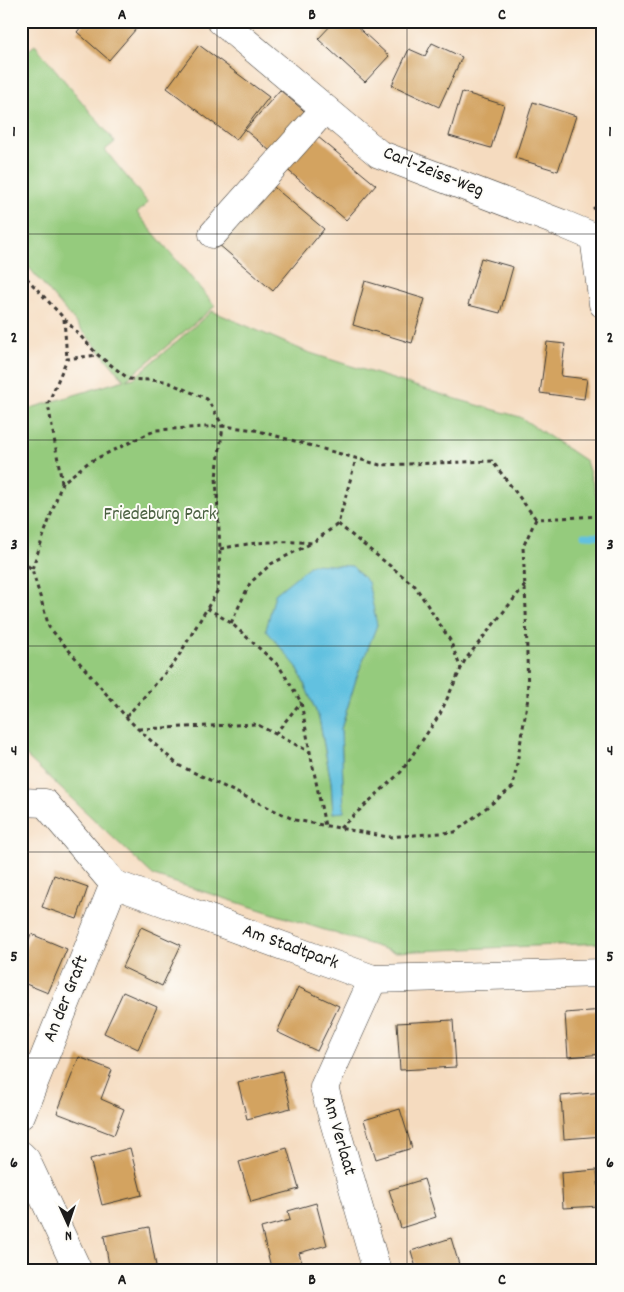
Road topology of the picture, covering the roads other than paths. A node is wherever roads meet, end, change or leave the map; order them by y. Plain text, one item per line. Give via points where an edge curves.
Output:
1 (220, 21) edge
2 (325, 109) junction
3 (213, 234) dead end
4 (598, 235) edge
5 (603, 304) edge
6 (21, 802) edge
7 (114, 884) junction
8 (603, 973) edge
9 (373, 978) junction
10 (21, 1115) edge
11 (21, 1155) edge
12 (78, 1271) edge
13 (377, 1271) edge

1 - 2 street, Carl-Zeiss-Weg
2 - 3 street
2 - 4 street, Carl-Zeiss-Weg via 379,154
4 - 5 street, Carl-Zeiss-Weg
6 - 7 street, Am Stadtpark via 45,803
7 - 9 street, Am Stadtpark
7 - 10 street, An der Graft
8 - 9 street, Am Stadtpark
9 - 13 street, Am Verlaat via 324,1087
11 - 12 street

